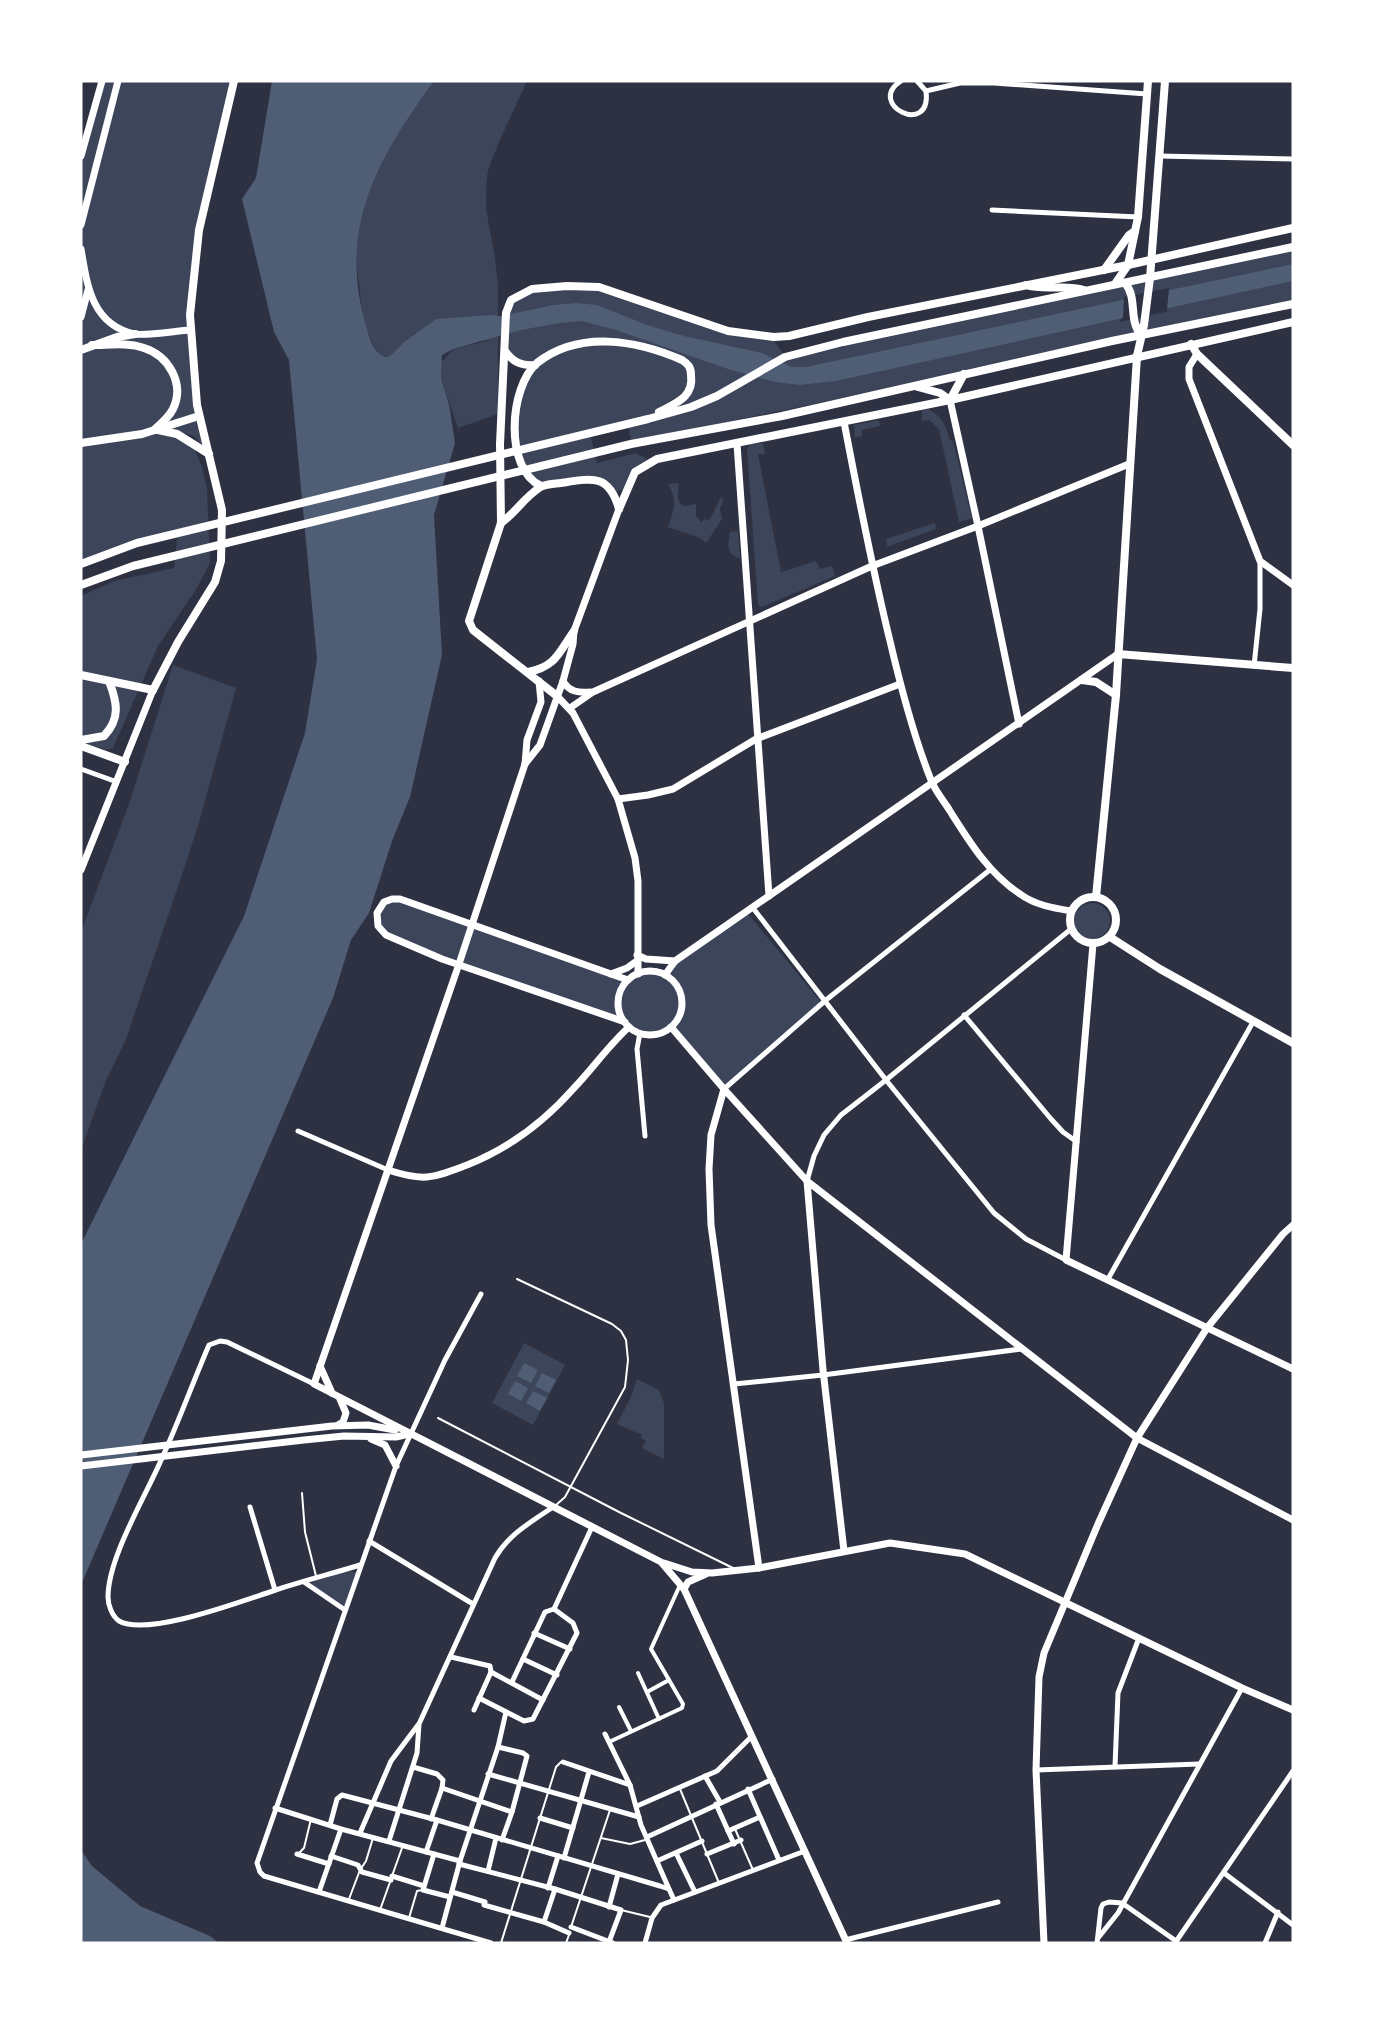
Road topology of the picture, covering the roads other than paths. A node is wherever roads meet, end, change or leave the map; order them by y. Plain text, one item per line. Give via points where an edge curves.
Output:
1 (102, 81) edge
2 (118, 81) edge
3 (234, 81) edge
4 (902, 81) edge
5 (917, 81) edge
6 (1148, 81) edge
7 (1165, 81) edge
8 (974, 82) edge
9 (994, 82) edge
10 (1038, 84) edge
11 (926, 91) junction
12 (1147, 94) junction
13 (85, 130) edge
14 (81, 156) edge
15 (1159, 156) junction
16 (1293, 159) edge
17 (992, 210) dead end
18 (1138, 217) junction
19 (81, 225) edge
20 (1293, 228) edge
21 (1135, 231) junction
22 (1293, 247) edge
23 (81, 249) edge
24 (1151, 259) junction
25 (1128, 265) junction
26 (83, 269) edge
27 (1104, 270) junction
28 (1149, 282) junction
29 (1026, 285) junction
30 (1115, 285) junction
31 (1128, 286) junction
32 (88, 289) junction
33 (1087, 291) junction
34 (1293, 304) edge
35 (81, 317) edge
36 (1293, 322) edge
37 (190, 330) junction
38 (1140, 330) junction
39 (135, 334) junction
40 (1191, 344) junction
41 (92, 345) junction
42 (81, 350) edge
43 (505, 351) junction
44 (1197, 354) junction
45 (1137, 356) junction
46 (535, 365) junction
47 (964, 374) junction
48 (912, 386) junction
49 (950, 400) junction
50 (200, 416) junction
51 (643, 420) junction
52 (844, 422) junction
53 (156, 430) junction
54 (81, 443) edge
55 (737, 444) junction
56 (1293, 445) edge
57 (209, 454) junction
58 (1129, 464) junction
59 (541, 486) junction
60 (619, 509) junction
61 (501, 523) junction
62 (978, 526) junction
63 (1260, 561) junction
64 (81, 564) edge
65 (872, 566) junction
66 (81, 585) edge
67 (1293, 585) edge
68 (750, 621) junction
69 (574, 631) junction
70 (1118, 654) junction
71 (1254, 666) junction
72 (1293, 668) edge
73 (528, 672) junction
74 (81, 675) edge
75 (1082, 680) junction
76 (109, 681) junction
77 (539, 681) junction
78 (563, 681) junction
79 (900, 684) junction
80 (153, 690) junction
81 (593, 692) junction
82 (1116, 695) junction
83 (557, 696) junction
84 (570, 708) junction
85 (1019, 724) junction
86 (756, 739) junction
87 (81, 740) edge
88 (81, 746) edge
89 (125, 762) junction
90 (525, 764) junction
91 (81, 769) edge
92 (117, 782) junction
93 (932, 783) junction
94 (618, 799) junction
95 (991, 869) junction
96 (81, 870) edge
97 (769, 896) junction
98 (1096, 897) junction
99 (753, 908) junction
100 (1071, 911) junction
101 (472, 924) junction
102 (1071, 929) junction
103 (1110, 936) junction
104 (1093, 944) junction
105 (637, 957) junction
106 (675, 961) junction
107 (459, 964) junction
108 (610, 974) junction
109 (638, 974) junction
110 (664, 975) junction
111 (628, 980) junction
112 (826, 1000) junction
113 (964, 1015) junction
114 (1253, 1022) junction
115 (627, 1024) junction
116 (671, 1027) junction
117 (640, 1033) junction
118 (1293, 1043) edge
119 (886, 1080) junction
120 (724, 1089) junction
121 (298, 1131) dead end
122 (645, 1136) dead end
123 (1077, 1142) junction
124 (388, 1170) junction
125 (807, 1181) junction
126 (1293, 1225) edge
127 (1066, 1260) junction
128 (517, 1279) dead end
129 (1108, 1279) junction
130 (482, 1294) dead end
131 (1207, 1328) junction
132 (1021, 1349) junction
133 (320, 1366) junction
134 (1293, 1369) edge
135 (823, 1375) junction
136 (314, 1384) junction
137 (734, 1384) junction
138 (336, 1396) junction
139 (438, 1418) dead end
140 (332, 1426) junction
141 (409, 1434) junction
142 (362, 1436) junction
143 (1137, 1438) junction
144 (81, 1455) edge
145 (81, 1466) edge
146 (396, 1466) junction
147 (571, 1486) junction
148 (302, 1493) dead end
149 (250, 1507) dead end
150 (554, 1507) junction
151 (1293, 1520) edge
152 (592, 1527) junction
153 (369, 1541) junction
154 (844, 1551) junction
155 (661, 1562) junction
156 (360, 1565) junction
157 (759, 1568) junction
158 (738, 1570) junction
159 (712, 1573) junction
160 (316, 1579) junction
161 (304, 1582) junction
162 (682, 1587) junction
163 (275, 1590) junction
164 (1065, 1603) junction
165 (474, 1604) junction
166 (554, 1609) junction
167 (345, 1610) junction
168 (534, 1633) junction
169 (1139, 1638) junction
170 (570, 1649) junction
171 (451, 1657) junction
172 (523, 1659) junction
173 (491, 1671) junction
174 (638, 1673) dead end
175 (557, 1675) junction
176 (669, 1680) junction
177 (512, 1682) junction
178 (1242, 1688) junction
179 (647, 1692) junction
180 (479, 1698) junction
181 (543, 1700) junction
182 (619, 1707) dead end
183 (474, 1710) dead end
184 (1293, 1710) edge
185 (506, 1712) junction
186 (659, 1719) junction
187 (419, 1724) junction
188 (631, 1731) junction
189 (605, 1734) dead end
190 (752, 1736) junction
191 (609, 1742) junction
192 (498, 1747) junction
193 (563, 1762) joint
194 (1198, 1764) junction
195 (1115, 1766) junction
196 (413, 1767) junction
197 (1036, 1770) junction
198 (1293, 1771) edge
199 (589, 1772) junction
200 (489, 1774) junction
201 (705, 1776) junction
202 (773, 1779) junction
203 (520, 1784) junction
204 (630, 1785) junction
205 (678, 1787) junction
206 (442, 1788) junction
207 (748, 1789) junction
208 (548, 1790) junction
209 (480, 1800) junction
210 (581, 1800) junction
211 (718, 1803) junction
212 (373, 1804) junction
213 (637, 1806) junction
214 (275, 1808) junction
215 (610, 1810) junction
216 (399, 1811) junction
217 (512, 1812) junction
218 (691, 1816) junction
219 (639, 1817) junction
220 (760, 1817) junction
221 (540, 1818) junction
222 (311, 1819) junction
223 (434, 1819) junction
224 (330, 1825) junction
225 (573, 1828) junction
226 (735, 1828) junction
227 (342, 1829) junction
228 (470, 1830) junction
229 (728, 1831) junction
230 (360, 1833) junction
231 (373, 1837) junction
232 (600, 1838) junction
233 (648, 1838) junction
234 (499, 1839) junction
235 (741, 1840) junction
236 (389, 1841) junction
237 (702, 1841) junction
238 (734, 1844) junction
239 (402, 1845) junction
240 (531, 1849) junction
241 (805, 1851) junction
242 (426, 1852) junction
243 (676, 1853) junction
244 (297, 1854) joint
245 (434, 1854) junction
246 (707, 1854) junction
247 (332, 1856) junction
248 (561, 1857) junction
249 (779, 1860) junction
250 (657, 1861) junction
251 (460, 1862) junction
252 (329, 1864) junction
253 (590, 1866) junction
254 (360, 1870) junction
255 (753, 1870) junction
256 (488, 1871) junction
257 (1224, 1873) junction
258 (618, 1874) junction
259 (392, 1878) junction
260 (521, 1881) junction
261 (719, 1883) junction
262 (423, 1888) junction
263 (551, 1889) junction
264 (669, 1889) junction
265 (319, 1892) junction
266 (695, 1892) junction
267 (451, 1894) junction
268 (580, 1898) junction
269 (674, 1900) junction
270 (348, 1902) junction
271 (998, 1902) dead end
272 (1122, 1903) junction
273 (609, 1907) junction
274 (381, 1910) junction
275 (621, 1910) junction
276 (1278, 1912) junction
277 (510, 1913) junction
278 (409, 1918) junction
279 (652, 1918) junction
280 (544, 1922) junction
281 (1293, 1925) edge
282 (441, 1928) junction
283 (570, 1930) junction
284 (598, 1940) edge
285 (1097, 1940) edge
286 (846, 1941) edge
287 (611, 1942) edge
288 (1176, 1942) edge
289 (491, 1943) edge
290 (501, 1943) edge
291 (566, 1943) edge
292 (645, 1943) edge
293 (1044, 1943) edge
294 (1265, 1943) edge

1 - 13 street
2 - 19 street
3 - 37 main road via 199,230
4 - 11 street via 894,88 892,100 902,114 921,112
5 - 11 street
6 - 12 highway
7 - 15 highway
8 - 9 street
8 - 11 street
9 - 10 street
10 - 12 street
12 - 18 highway
13 - 14 street
15 - 16 street
15 - 24 highway
17 - 18 street
18 - 21 highway
20 - 24 main road
21 - 25 highway
21 - 27 highway
22 - 28 highway
23 - 26 street
24 - 25 main road
24 - 28 highway
25 - 27 main road
25 - 30 highway
26 - 32 street
27 - 29 main road
28 - 31 highway
28 - 38 highway
29 - 33 highway
29 - 43 main road via 774,337 728,331 598,287 532,289 511,300 506,313
30 - 31 highway
30 - 33 highway
31 - 38 highway
32 - 35 street
32 - 39 street via 107,320
33 - 51 highway via 785,357 691,407
34 - 38 highway
36 - 40 main road
37 - 39 street
37 - 50 main road
38 - 45 highway
38 - 47 highway
39 - 41 highway
40 - 44 main road
40 - 45 main road
41 - 42 highway
41 - 53 highway via 141,347 162,357 171,368 176,384 175,403
43 - 46 highway via 511,360
43 - 61 main road
44 - 56 main road
44 - 63 street via 1189,367 1189,380
45 - 49 main road
45 - 58 main road
46 - 51 highway via 564,348 590,341 621,342 689,364 689,393
46 - 59 highway via 517,400 515,439 520,465 530,480
47 - 48 highway
47 - 49 highway
48 - 49 highway via 940,393
48 - 66 highway via 782,417 631,444 134,566
49 - 52 main road
49 - 62 street
50 - 53 highway
50 - 57 main road
51 - 64 highway via 137,543
52 - 55 main road
52 - 65 street
53 - 54 highway
53 - 57 highway via 177,434
55 - 60 main road via 657,459 635,472
55 - 68 street
57 - 80 main road via 222,510 221,561 215,582
58 - 62 street
58 - 70 main road
59 - 60 main road via 577,480 602,482 614,494
59 - 61 main road
60 - 69 street
61 - 73 main road via 471,628
62 - 65 street
62 - 85 street
63 - 67 street
63 - 71 street
65 - 68 street
65 - 79 street
68 - 81 street
68 - 86 street
69 - 73 main road via 550,664
69 - 78 street
70 - 71 main road
70 - 75 street
70 - 82 main road
71 - 72 main road
73 - 77 main road
74 - 76 highway
75 - 82 main road via 1096,682
75 - 85 street
76 - 80 highway
76 - 87 highway via 117,711 115,722 104,736
77 - 83 main road
77 - 90 street via 541,702 527,740
78 - 81 street via 570,690
78 - 83 street
79 - 86 street
79 - 93 street
80 - 89 street
81 - 84 street
82 - 98 main road
83 - 84 street
83 - 90 street via 540,744
84 - 94 street
85 - 93 street
86 - 94 street via 673,789
86 - 97 street
88 - 89 highway
89 - 92 street
90 - 101 street
91 - 92 street
92 - 96 street
93 - 95 street
93 - 97 street
94 - 105 street via 636,870
95 - 100 street via 1031,900
95 - 112 street
97 - 99 street
98 - 100 main road via 1081,900
98 - 103 main road via 1109,903 1116,916
99 - 106 street
99 - 112 street
100 - 102 main road
101 - 107 street
101 - 107 street via 392,898 376,913 378,926 386,935
101 - 108 street
102 - 104 main road via 1082,942
102 - 113 street
103 - 104 main road
103 - 114 main road
104 - 123 street
105 - 106 street
105 - 108 street via 627,968
105 - 109 street
106 - 110 street
107 - 115 street
107 - 124 street
108 - 111 street
109 - 110 street via 651,971
109 - 111 street
110 - 116 street via 677,987 682,1004
111 - 115 street via 619,1001 621,1016
112 - 119 street
112 - 120 street
113 - 119 street
113 - 123 street via 1051,1119
114 - 118 main road
114 - 129 street
115 - 117 street
115 - 124 street via 541,1123 500,1150 435,1177 409,1177
116 - 117 street via 657,1034
116 - 120 street
117 - 122 street via 637,1049
119 - 125 street via 841,1115 824,1135
119 - 127 street via 994,1213 1026,1239
120 - 125 street
120 - 137 street via 711,1135 709,1169 711,1226
121 - 124 street
123 - 127 street
124 - 133 street
125 - 132 street
125 - 135 street
126 - 131 street
127 - 129 street
128 - 147 lane via 612,1324 626,1341 625,1387
129 - 131 street
130 - 141 street
131 - 134 street
131 - 143 street
132 - 135 street
132 - 143 street
133 - 136 street
133 - 138 street
135 - 137 street
135 - 154 street
136 - 138 street
136 - 163 street via 227,1342 209,1345 118,1552 108,1598 110,1608 122,1622 157,1623 202,1615
137 - 157 street
138 - 140 street via 346,1416 340,1424
138 - 141 street
139 - 147 lane
140 - 141 street via 377,1425
140 - 144 street
141 - 142 street
141 - 146 street
141 - 150 street
142 - 145 street
142 - 146 street via 385,1445
143 - 151 street
143 - 164 street
146 - 153 street
147 - 150 lane
147 - 158 lane
148 - 160 lane via 305,1532
149 - 163 street
150 - 152 street
150 - 165 street via 503,1545
152 - 155 street
152 - 166 street
153 - 156 street
153 - 165 street
154 - 157 street
154 - 164 street via 890,1544 965,1554
155 - 159 street via 692,1572
155 - 162 street
156 - 160 street
156 - 167 street
157 - 158 street
158 - 159 street
159 - 162 street
160 - 161 street
161 - 163 street
161 - 167 street
162 - 176 street via 651,1649
162 - 190 street
164 - 169 street
164 - 197 street via 1044,1653 1039,1677
165 - 171 street
166 - 168 street via 545,1612
166 - 170 street via 573,1623 577,1633
167 - 214 street
168 - 170 street
168 - 172 street
169 - 178 street
169 - 195 street via 1118,1693
170 - 175 street
171 - 173 street via 487,1664
171 - 187 street
172 - 175 street
172 - 177 street
173 - 177 street
173 - 180 street
174 - 179 street
175 - 181 street
176 - 179 street
176 - 186 street via 683,1706
177 - 181 street
178 - 184 street
178 - 194 street
179 - 186 street
180 - 183 street
180 - 185 street
181 - 185 street via 530,1721
182 - 188 street
185 - 192 street
186 - 188 street
187 - 196 street
187 - 212 street via 391,1761
188 - 191 street
189 - 191 street
190 - 201 street via 723,1766
190 - 202 street
191 - 204 street
192 - 200 street
192 - 203 street via 527,1756
193 - 199 street
193 - 208 lane via 556,1767
194 - 195 street
194 - 272 street
195 - 197 street
196 - 206 street via 437,1774 443,1780
196 - 216 street
197 - 293 street
198 - 257 street
199 - 204 street
199 - 210 street
200 - 203 street
200 - 209 street
201 - 205 street
201 - 211 street
202 - 207 street
202 - 241 street
203 - 208 street
203 - 217 street
204 - 213 street
205 - 213 street
205 - 218 lane
206 - 209 street
206 - 223 street
207 - 211 street
207 - 220 street
208 - 210 street
208 - 221 lane
209 - 217 street
209 - 228 street
210 - 215 street
210 - 225 street
211 - 218 street
211 - 229 street
212 - 216 street
212 - 224 street via 340,1796
212 - 230 street
213 - 219 street
214 - 222 street
214 - 265 street via 257,1858 260,1872
215 - 219 street
215 - 232 lane
216 - 223 street
216 - 236 street
217 - 234 street
218 - 233 street
218 - 237 lane
219 - 233 street
220 - 226 street
220 - 249 street
221 - 225 street
221 - 240 lane
222 - 224 street
222 - 244 lane via 303,1849
223 - 228 street
223 - 242 street
224 - 227 street
225 - 248 street
226 - 229 street
226 - 235 lane
227 - 230 street
227 - 247 street
228 - 234 street
228 - 251 street
229 - 238 street
230 - 231 street
231 - 236 street
231 - 254 lane
232 - 233 lane via 630,1844
232 - 253 lane
233 - 250 street
234 - 240 street
234 - 256 street
235 - 238 street
235 - 255 lane
236 - 239 street
237 - 243 street
237 - 246 lane
238 - 246 street
239 - 242 street
239 - 259 lane
240 - 248 street
240 - 260 lane
241 - 249 street
241 - 286 street
242 - 245 street
243 - 250 street
243 - 266 street
244 - 252 street
245 - 251 street
245 - 262 street
246 - 261 lane
247 - 252 street
247 - 254 street via 358,1865
248 - 253 street
248 - 263 street
249 - 255 street
250 - 264 street
251 - 256 street
251 - 267 street
252 - 265 street
253 - 258 street
253 - 268 lane
254 - 259 street
254 - 270 lane
255 - 261 street
256 - 260 street
257 - 276 street
257 - 288 street
258 - 264 street
258 - 273 street
259 - 262 street
259 - 274 lane
260 - 263 street
260 - 277 lane
261 - 266 street
262 - 267 street
262 - 278 lane via 417,1891
263 - 268 street
263 - 280 street
264 - 269 street
265 - 270 street
266 - 269 street
267 - 277 street
267 - 282 street
268 - 273 street
268 - 283 lane
269 - 279 street via 661,1905
270 - 274 street
271 - 286 street
272 - 285 street
272 - 285 street via 1103,1904
272 - 288 street
273 - 275 street
274 - 278 street
275 - 279 lane
275 - 287 street
276 - 281 street
276 - 294 street
277 - 280 street
277 - 290 lane
278 - 282 street
279 - 292 street
280 - 283 street
282 - 289 street
283 - 284 street
283 - 291 lane
284 - 287 street

